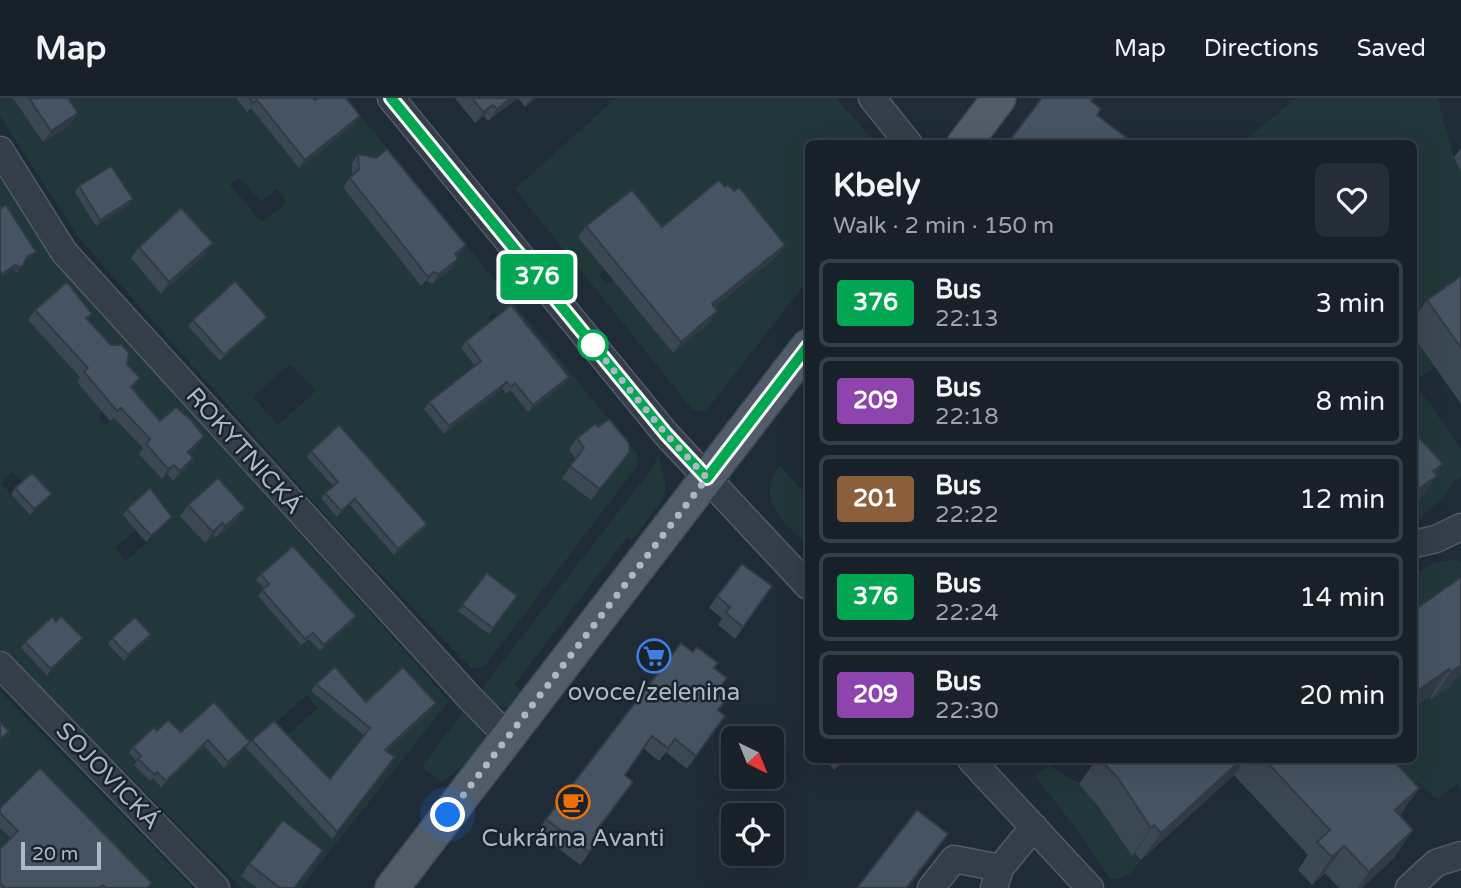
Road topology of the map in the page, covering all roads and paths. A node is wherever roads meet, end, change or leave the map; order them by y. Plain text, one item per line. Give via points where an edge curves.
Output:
1 (391, 98) edge
2 (872, 98) edge
3 (999, 98) edge
4 (906, 140) edge
5 (967, 140) edge
6 (0, 150) edge
7 (805, 350) edge
8 (707, 478) junction
9 (1461, 527) edge
10 (1417, 543) edge
11 (805, 583) edge
12 (0, 664) edge
13 (508, 737) junction
14 (974, 763) edge
15 (1034, 827) junction
16 (1461, 855) edge
17 (997, 878) edge
18 (216, 888) edge
19 (392, 888) edge
20 (931, 888) edge
21 (1090, 888) edge
22 (1409, 888) edge

1 - 8 street
2 - 4 street
3 - 5 main road
6 - 13 street, ROKYTNICKÁ via 64,252
7 - 8 main road
8 - 11 street
8 - 13 main road
9 - 10 street
12 - 18 street, SOJOVICKÁ
13 - 19 main road
14 - 15 street
15 - 17 street
15 - 21 street
16 - 22 street via 1436,863
17 - 20 street via 954,859

